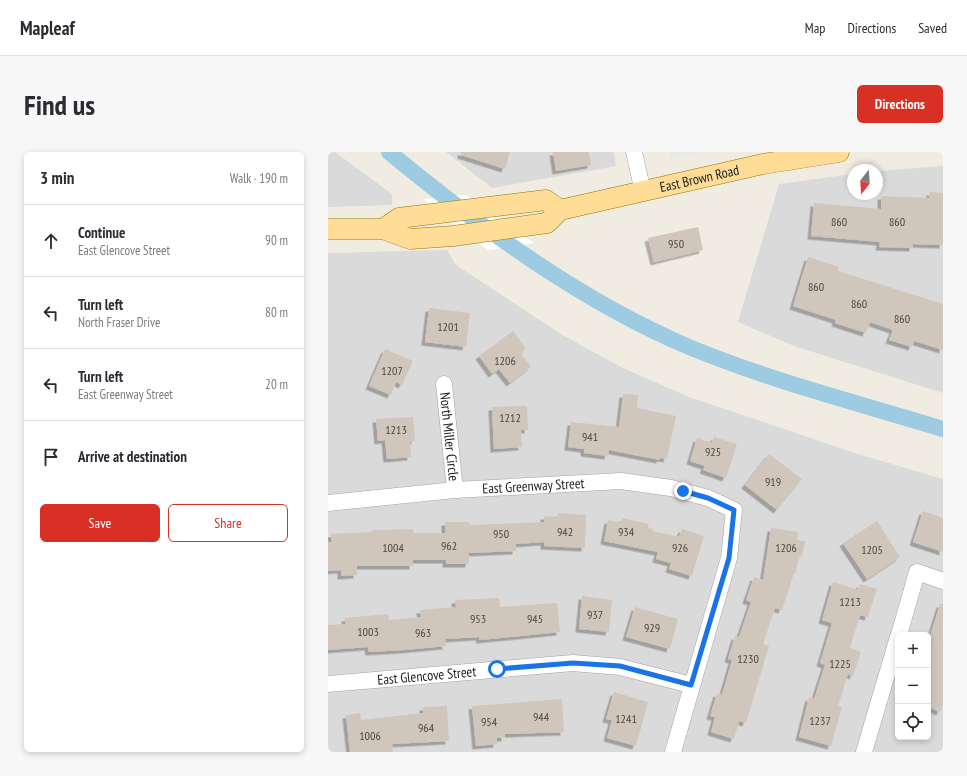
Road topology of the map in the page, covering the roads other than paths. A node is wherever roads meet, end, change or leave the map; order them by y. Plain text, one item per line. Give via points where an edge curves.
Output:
1 (634, 152) edge
2 (839, 152) edge
3 (643, 192) junction
4 (560, 210) junction
5 (328, 229) edge
6 (383, 229) junction
7 (444, 384) dead end
8 (455, 490) junction
9 (328, 503) edge
10 (943, 581) edge
11 (899, 632) edge
12 (895, 646) edge
13 (328, 684) edge
14 (691, 685) junction
15 (674, 752) edge
16 (864, 752) edge

1 - 3 street
2 - 3 main road, East Brown Road via 763,164
3 - 4 main road, East Brown Road
4 - 6 main road via 546,200 399,218
4 - 6 main road via 547,224 462,235 410,239
5 - 6 main road
7 - 8 street, North Miller Circle
8 - 9 street, East Greenway Street
8 - 14 street, East Greenway Street via 622,481 671,488 708,498 734,510 729,558
10 - 11 street via 917,572
12 - 16 street
13 - 14 street, East Glencove Street via 573,663 620,666
14 - 15 street

